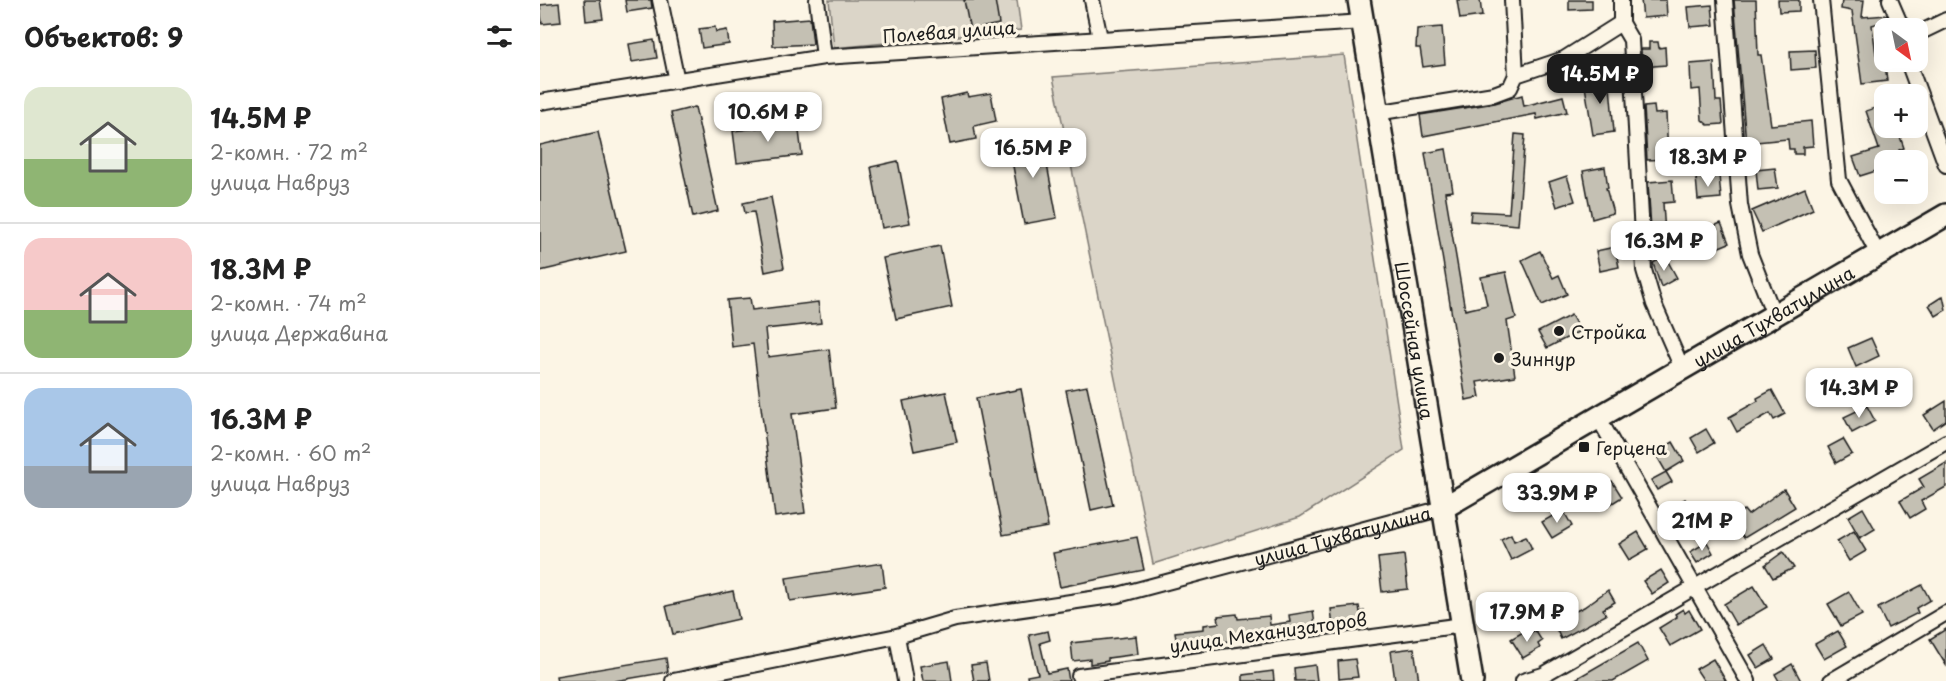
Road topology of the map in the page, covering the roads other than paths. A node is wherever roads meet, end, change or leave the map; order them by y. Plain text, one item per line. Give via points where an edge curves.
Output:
1 (660, 0) edge
2 (817, 0) edge
3 (1092, 0) edge
4 (1359, 0) edge
5 (1512, 0) edge
6 (1621, 0) edge
7 (1725, 0) edge
8 (1821, 0) edge
9 (1890, 0) edge
10 (1898, 18) edge
11 (1946, 20) edge
12 (1363, 22) junction
13 (1621, 23) junction
14 (1928, 29) edge
15 (1100, 38) junction
16 (824, 57) junction
17 (1912, 72) edge
18 (1516, 75) junction
19 (677, 81) junction
20 (540, 102) edge
21 (1376, 113) junction
22 (1946, 165) edge
23 (1946, 215) edge
24 (1878, 254) junction
25 (1774, 315) junction
26 (1682, 368) junction
27 (1598, 417) junction
28 (1946, 442) edge
29 (1443, 508) junction
30 (1695, 585) junction
31 (1946, 613) edge
32 (1463, 625) junction
33 (897, 636) junction
34 (740, 675) edge
35 (1078, 676) dead end
36 (673, 681) edge
37 (905, 681) edge
38 (1472, 681) edge
39 (1523, 681) edge
40 (1748, 681) edge
41 (1831, 681) edge

1 - 19 street
2 - 16 street
3 - 15 street
4 - 12 main road, Шоссейная улица
5 - 18 street
6 - 13 street
7 - 25 street via 1740,205 1750,254
8 - 24 street via 1839,180
9 - 10 street
11 - 14 street
12 - 15 street, Полевая улица
12 - 21 main road, Шоссейная улица
13 - 18 street via 1564,59
13 - 26 street via 1631,40 1644,270
15 - 16 street, Полевая улица
16 - 19 street, Полевая улица
17 - 22 street
18 - 21 street via 1510,88 1494,94
19 - 20 street, Полевая улица
21 - 29 main road, Шоссейная улица
23 - 24 main road, улица Тухватуллина
24 - 25 main road, улица Тухватуллина
25 - 26 main road, улица Тухватуллина
26 - 27 main road, улица Тухватуллина
27 - 29 main road, улица Тухватуллина
27 - 30 street
28 - 30 street
29 - 32 main road, Шоссейная улица
29 - 33 street, улица Тухватуллина via 1118,595 955,619
30 - 39 street via 1543,675
30 - 40 street
31 - 41 street
32 - 35 street, улица Механизаторов
32 - 38 main road, Шоссейная улица
33 - 34 street, улица Тухватуллина
33 - 37 street
34 - 36 street, улица Тухватуллина

